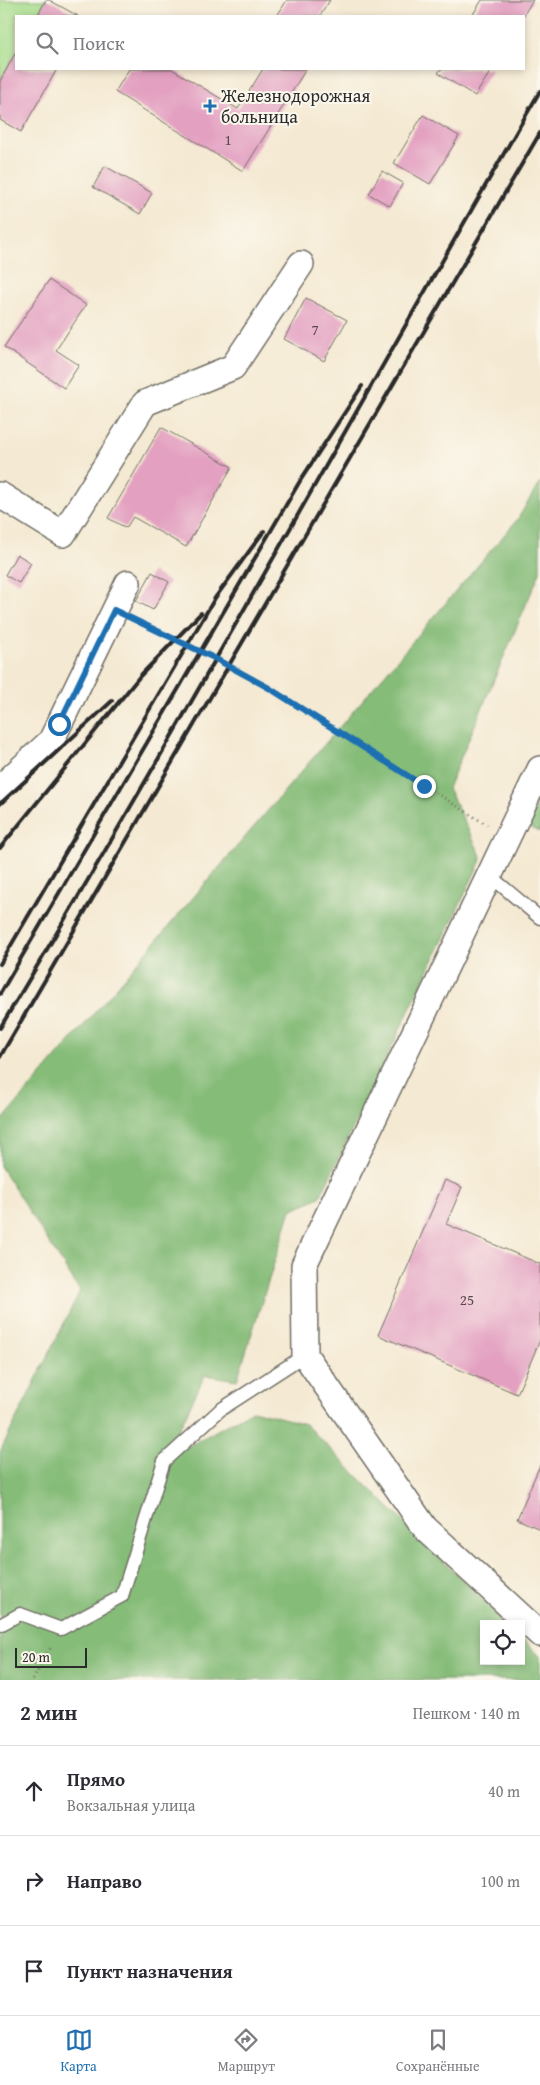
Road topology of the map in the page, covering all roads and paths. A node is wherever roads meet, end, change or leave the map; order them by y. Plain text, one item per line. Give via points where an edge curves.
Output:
1 (301, 264) dead end
2 (0, 495) edge
3 (128, 583) dead end
4 (114, 610) junction
5 (540, 769) edge
6 (0, 788) edge
7 (506, 837) junction
8 (489, 875) junction
9 (540, 918) edge
10 (305, 1355) junction
11 (0, 1625) edge
12 (61, 1628) junction
13 (540, 1634) edge
14 (33, 1680) edge

1 - 2 street via 233,367 146,402 63,534
3 - 4 street
4 - 6 street via 51,741
4 - 7 path via 269,688
5 - 7 street
7 - 8 street
8 - 9 lane
8 - 10 street via 304,1265
10 - 12 lane via 220,1410 164,1461 122,1596
10 - 13 street via 425,1528
11 - 12 lane via 20,1614
12 - 14 path

